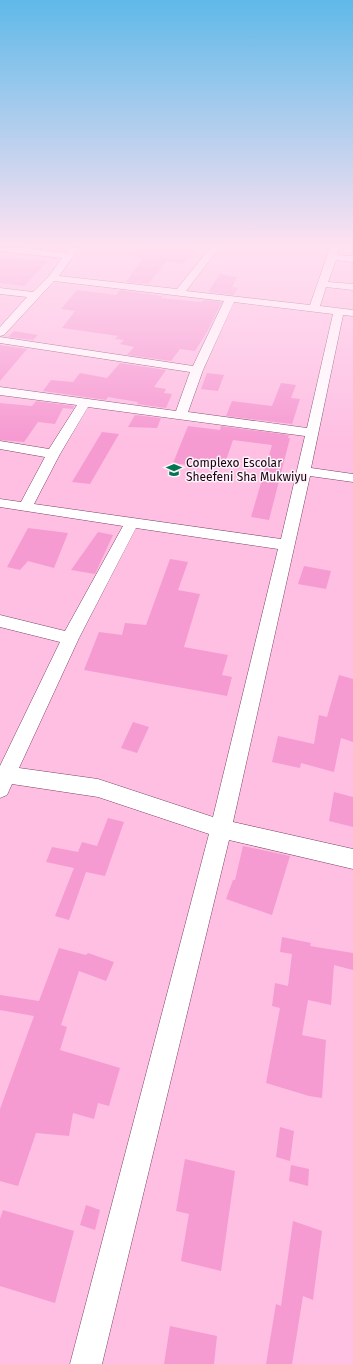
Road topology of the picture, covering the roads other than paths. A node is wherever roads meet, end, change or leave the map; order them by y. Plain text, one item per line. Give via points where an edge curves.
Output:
1 (20, 312) edge
2 (225, 312) edge
3 (346, 312) edge
4 (0, 333) edge
5 (0, 340) edge
6 (197, 370) junction
7 (0, 391) edge
8 (85, 402) junction
9 (180, 415) junction
10 (313, 433) junction
11 (0, 445) edge
12 (52, 454) junction
13 (304, 471) junction
14 (353, 478) edge
15 (0, 503) edge
16 (25, 507) junction
17 (132, 522) junction
18 (287, 545) junction
19 (0, 621) edge
20 (70, 638) junction
21 (2, 779) edge
22 (221, 829) junction
23 (353, 859) edge
24 (86, 1364) edge

1 - 4 street
2 - 6 street
3 - 10 street
5 - 6 street
6 - 9 street
7 - 8 street
8 - 9 street
8 - 12 street
9 - 10 street
10 - 13 street
11 - 12 street
12 - 16 street
13 - 14 street
13 - 18 street
15 - 16 street
16 - 17 street
17 - 18 street
17 - 20 street
18 - 22 street
19 - 20 street
20 - 21 street
21 - 22 street via 98,788
22 - 23 street
22 - 24 street

